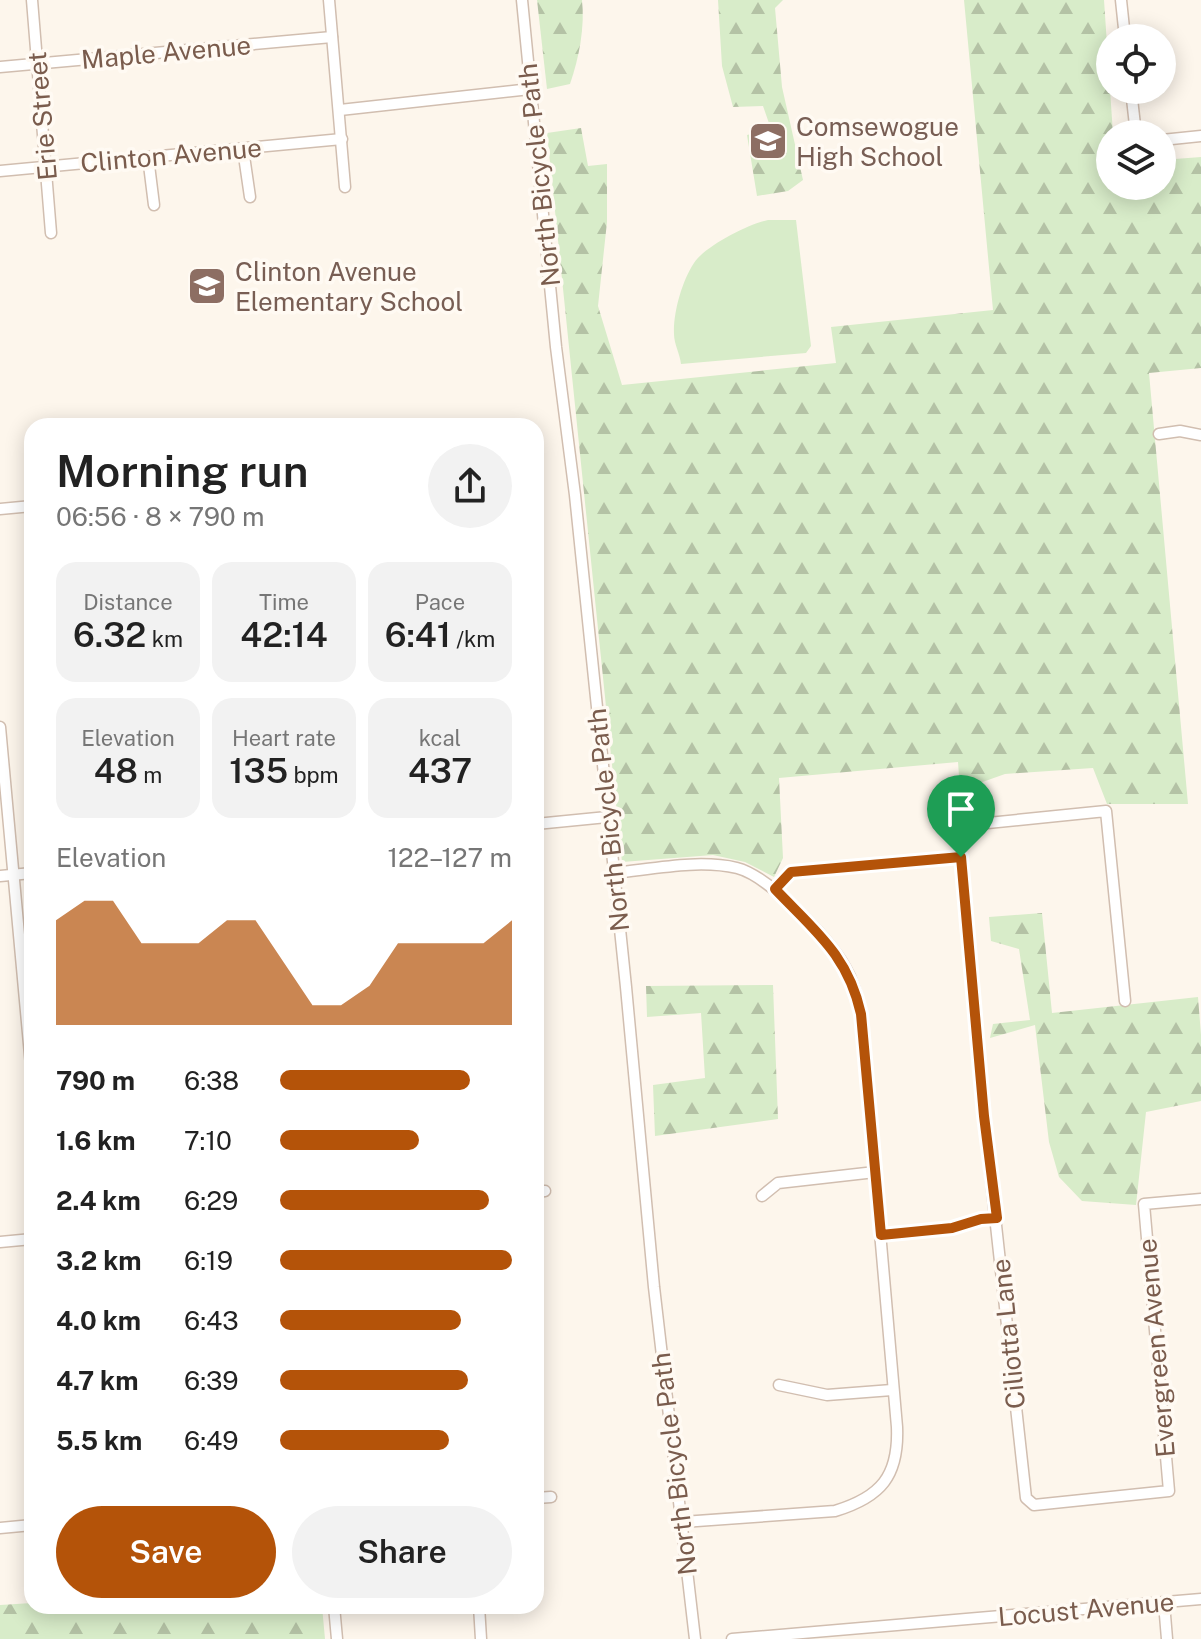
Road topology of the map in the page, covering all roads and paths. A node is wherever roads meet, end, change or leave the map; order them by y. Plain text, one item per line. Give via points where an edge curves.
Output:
1 (32, 0) edge
2 (329, 0) edge
3 (522, 0) edge
4 (1121, 0) edge
5 (1124, 24) edge
6 (332, 37) junction
7 (37, 63) junction
8 (0, 67) edge
9 (530, 89) junction
10 (340, 110) junction
11 (1201, 136) edge
12 (342, 139) junction
13 (1176, 139) edge
14 (243, 149) junction
15 (148, 157) junction
16 (47, 166) junction
17 (0, 171) edge
18 (345, 187) dead end
19 (250, 197) dead end
20 (154, 205) dead end
21 (51, 233) dead end
22 (1159, 434) dead end
23 (1201, 435) edge
24 (24, 507) edge
25 (0, 509) edge
26 (0, 727) edge
27 (607, 817) junction
28 (544, 823) edge
29 (961, 857) junction
30 (614, 873) junction
31 (24, 874) edge
32 (15, 875) junction
33 (0, 876) edge
34 (775, 889) junction
35 (24, 982) edge
36 (1125, 1001) dead end
37 (875, 1172) junction
38 (762, 1196) dead end
39 (1201, 1199) edge
40 (997, 1218) junction
41 (881, 1235) junction
42 (24, 1240) edge
43 (0, 1242) edge
44 (779, 1385) dead end
45 (892, 1390) junction
46 (544, 1497) edge
47 (551, 1497) dead end
48 (1034, 1505) joint
49 (683, 1522) junction
50 (24, 1526) edge
51 (0, 1528) edge
52 (1201, 1599) edge
53 (1164, 1603) junction
54 (335, 1614) edge
55 (479, 1614) edge
56 (862, 1627) junction
57 (760, 1638) edge
58 (337, 1639) edge
59 (481, 1639) edge
60 (695, 1639) edge
61 (732, 1639) edge
62 (863, 1639) edge
63 (1167, 1639) edge

1 - 7 street, Erie Street
2 - 6 street
3 - 9 street, North Bicycle Path
4 - 5 street
6 - 7 street, Maple Avenue
6 - 10 street
7 - 8 street, Maple Avenue
7 - 16 street, Erie Street
9 - 10 street
9 - 27 street, North Bicycle Path
10 - 12 street
11 - 13 street
12 - 14 street, Clinton Avenue
12 - 18 street
14 - 15 street, Clinton Avenue
14 - 19 street
15 - 16 street, Clinton Avenue
15 - 20 street
16 - 17 street, Clinton Avenue
16 - 21 street, Erie Street
22 - 23 street
24 - 25 street
26 - 32 street
27 - 28 street
27 - 30 street, North Bicycle Path
29 - 34 street via 791,872
29 - 36 street, Ciliotta Lane via 958,826 1106,811
29 - 40 street, Ciliotta Lane
30 - 34 street via 721,865 741,869
30 - 49 street, North Bicycle Path via 661,1353
31 - 32 street
32 - 33 street
32 - 35 street
34 - 37 street via 838,954 856,990
37 - 38 street via 778,1183
37 - 41 street
39 - 48 street, Evergreen Avenue via 1144,1204 1169,1491
40 - 41 street
40 - 48 street, Ciliotta Lane via 1026,1498
41 - 45 street
42 - 43 street
44 - 45 street via 827,1395
45 - 49 street via 896,1460 870,1497 835,1511
46 - 47 street
49 - 60 street, North Bicycle Path
50 - 51 street
52 - 53 street, Locust Avenue
53 - 56 street, Locust Avenue
53 - 63 street
54 - 58 street
55 - 59 street
56 - 57 street, Locust Avenue
56 - 62 street
57 - 61 street, Locust Avenue

